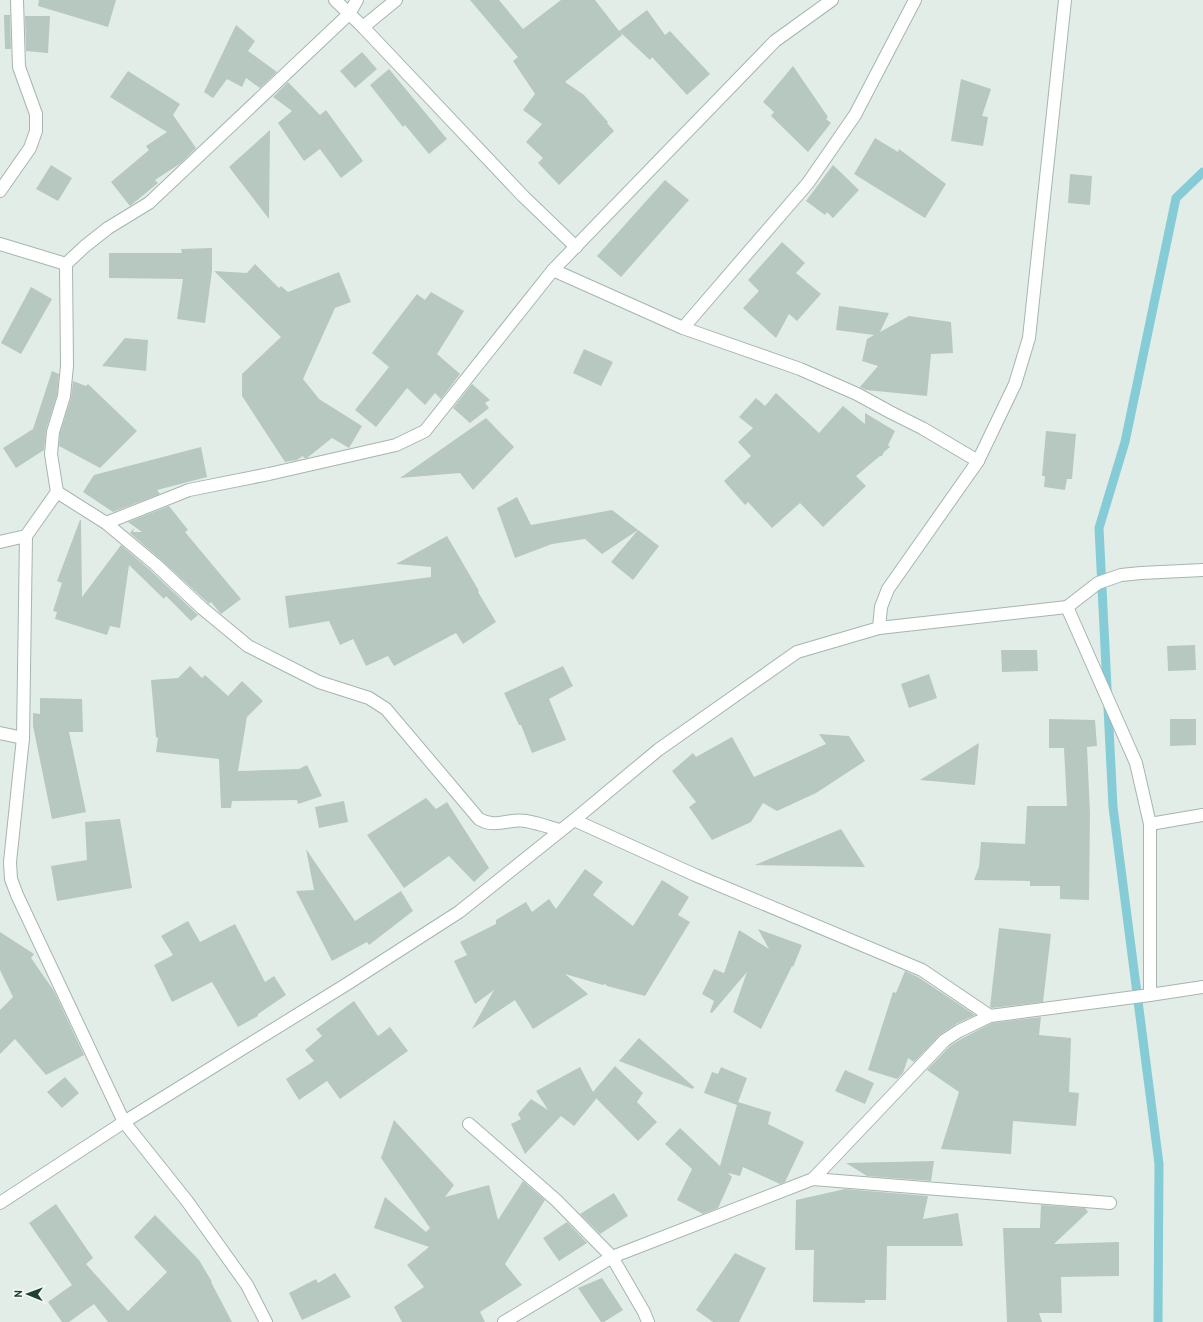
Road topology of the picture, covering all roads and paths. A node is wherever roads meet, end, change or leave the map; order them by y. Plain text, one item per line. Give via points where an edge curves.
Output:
1 (17, 0) edge
2 (335, 0) edge
3 (357, 0) edge
4 (396, 0) edge
5 (832, 0) edge
6 (915, 0) edge
7 (1065, 0) edge
8 (349, 14) junction
9 (363, 27) junction
10 (0, 191) edge
11 (0, 244) edge
12 (576, 247) junction
13 (66, 264) junction
14 (553, 270) junction
15 (683, 328) junction
16 (978, 461) junction
17 (57, 492) junction
18 (106, 524) junction
19 (26, 536) junction
20 (0, 542) edge
21 (1203, 570) edge
22 (1067, 606) junction
23 (879, 628) junction
24 (0, 733) edge
25 (23, 738) junction
26 (1203, 814) edge
27 (574, 820) junction
28 (1150, 824) junction
29 (560, 830) junction
30 (1203, 987) edge
31 (1150, 995) junction
32 (990, 1016) junction
33 (124, 1122) junction
34 (469, 1124) dead end
35 (813, 1179) junction
36 (0, 1203) edge
37 (1110, 1203) dead end
38 (612, 1257) junction
39 (266, 1322) edge
40 (504, 1322) edge
41 (648, 1322) edge

1 - 10 street via 19,67 36,114 36,131 30,148
2 - 8 street
3 - 8 street
4 - 9 street
5 - 12 street via 775,41
6 - 15 street via 855,115 808,183
7 - 16 street via 1029,338 1015,384
8 - 9 street
8 - 13 street via 149,203 108,228
9 - 12 street via 523,196
11 - 13 street
12 - 14 street
13 - 17 street via 64,396 53,432 51,454
14 - 15 street
14 - 18 street via 425,431 396,445 189,490
15 - 16 street via 800,369 857,394
16 - 23 street via 888,589 881,607
17 - 18 street
17 - 19 street
18 - 29 street via 248,646 319,682 370,698 386,709 479,819 496,824 525,821
19 - 20 street
19 - 25 street
21 - 22 street via 1121,576 1098,583
22 - 23 street
22 - 28 street via 1136,762
23 - 27 street via 797,652 658,750
24 - 25 street
25 - 33 street via 10,862 11,879
26 - 28 street
27 - 29 street
27 - 32 street via 709,881 922,970
28 - 31 street
29 - 33 street via 458,912
30 - 31 street
31 - 32 street
32 - 35 street via 946,1040
33 - 36 street
33 - 39 street via 187,1201 246,1286
34 - 38 street via 556,1200
35 - 37 street
35 - 38 street
38 - 40 street
38 - 41 street

